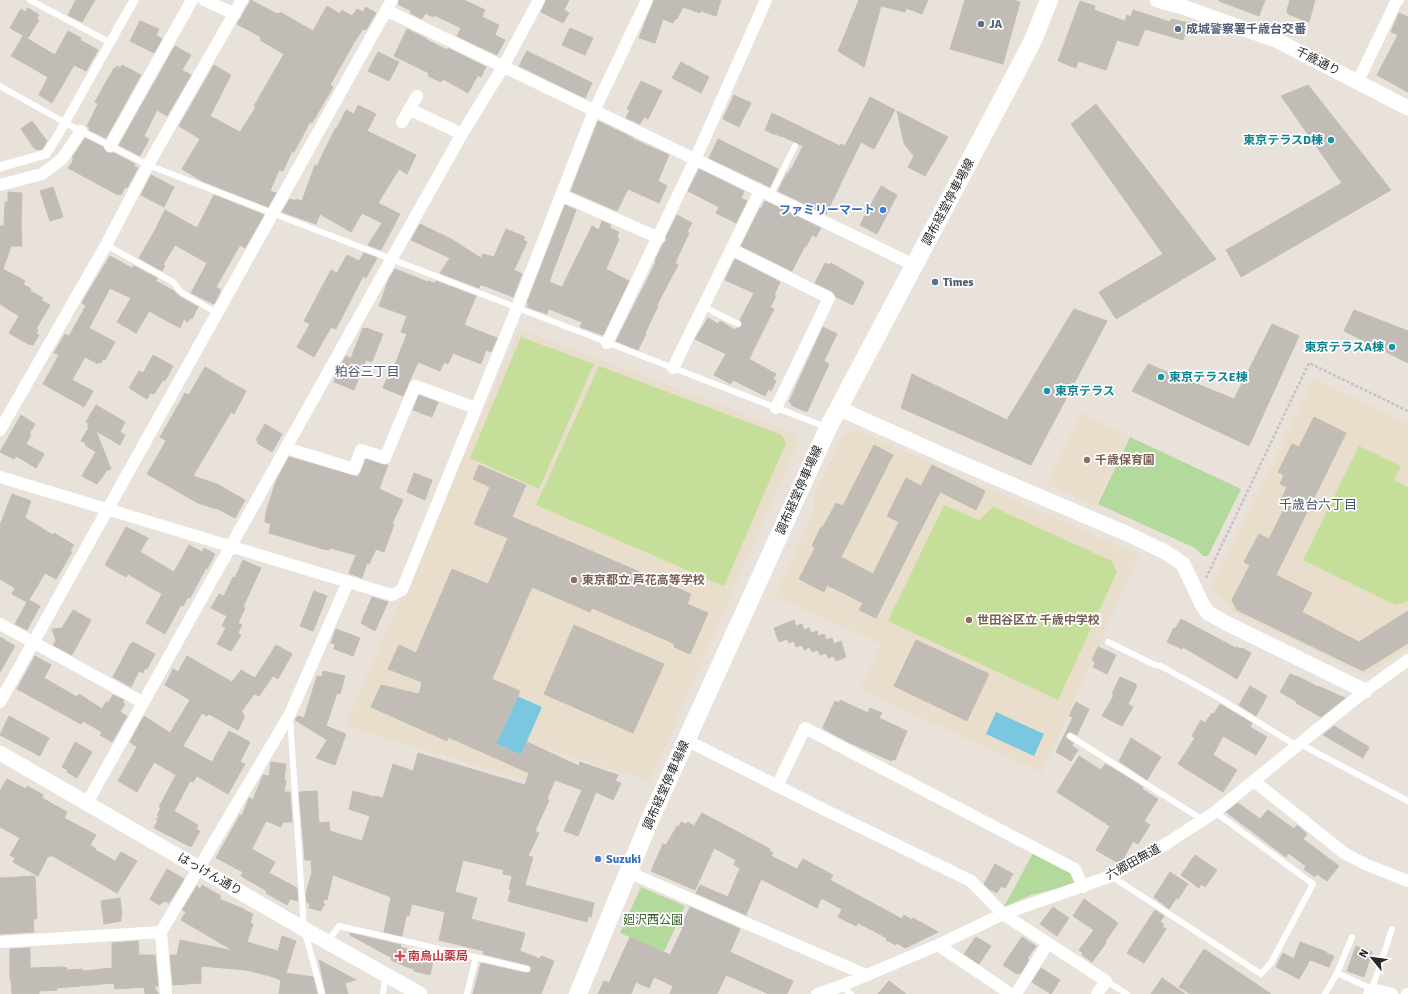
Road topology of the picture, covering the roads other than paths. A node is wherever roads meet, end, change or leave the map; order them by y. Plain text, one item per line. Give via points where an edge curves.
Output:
1 (30, 0) edge
2 (134, 0) edge
3 (192, 0) edge
4 (204, 0) edge
5 (242, 0) edge
6 (539, 0) edge
7 (647, 0) edge
8 (766, 0) edge
9 (1049, 0) edge
10 (1157, 0) edge
11 (1398, 0) edge
12 (389, 5) edge
13 (235, 14) junction
14 (111, 42) junction
15 (503, 67) junction
16 (1358, 81) junction
17 (0, 86) edge
18 (417, 96) dead end
19 (1408, 108) edge
20 (409, 109) junction
21 (594, 111) junction
22 (65, 122) junction
23 (402, 122) dead end
24 (82, 131) junction
25 (462, 134) junction
26 (110, 146) junction
27 (795, 146) dead end
28 (696, 160) junction
29 (148, 165) junction
30 (0, 167) edge
31 (0, 185) edge
32 (765, 194) junction
33 (561, 196) junction
34 (272, 214) junction
35 (659, 238) junction
36 (106, 245) junction
37 (731, 249) junction
38 (391, 260) junction
39 (914, 265) junction
40 (704, 307) junction
41 (517, 308) junction
42 (217, 313) junction
43 (738, 324) dead end
44 (607, 343) junction
45 (673, 368) junction
46 (476, 408) junction
47 (776, 408) junction
48 (838, 408) junction
49 (828, 428) junction
50 (0, 430) edge
51 (286, 448) junction
52 (0, 477) edge
53 (108, 509) junction
54 (231, 547) junction
55 (348, 582) junction
56 (0, 624) edge
57 (34, 642) junction
58 (1108, 642) dead end
59 (1408, 660) edge
60 (1364, 690) junction
61 (0, 702) edge
62 (142, 702) junction
63 (290, 714) junction
64 (1070, 736) dead end
65 (686, 740) junction
66 (1299, 745) junction
67 (0, 753) edge
68 (1254, 781) junction
69 (776, 786) junction
70 (1408, 801) edge
71 (87, 803) junction
72 (1215, 812) junction
73 (1203, 820) junction
74 (198, 868) junction
75 (628, 872) junction
76 (1112, 876) junction
77 (1408, 881) edge
78 (1083, 886) junction
79 (1003, 914) junction
80 (304, 929) junction
81 (1392, 929) dead end
82 (162, 932) junction
83 (1352, 937) dead end
84 (0, 942) edge
85 (327, 943) junction
86 (1048, 943) junction
87 (938, 945) junction
88 (476, 957) junction
89 (527, 969) dead end
90 (1337, 973) junction
91 (385, 974) junction
92 (866, 975) junction
93 (1106, 980) junction
94 (841, 986) junction
95 (1371, 992) edge
96 (166, 994) edge
97 (322, 994) edge
98 (383, 994) edge
99 (420, 994) edge
100 (467, 994) edge
101 (578, 994) edge
102 (817, 994) edge
103 (851, 994) edge
104 (1011, 994) edge
105 (1016, 994) edge
106 (1097, 994) edge
107 (1127, 994) edge
108 (1325, 994) edge
109 (1392, 994) edge

1 - 14 lane
2 - 14 street
3 - 26 street
4 - 13 street
5 - 13 street
6 - 15 street
7 - 21 street
8 - 28 street
9 - 39 main road, 調布経堂停車場線 via 1034,38
10 - 16 street, 千歳通り via 1278,41
11 - 16 street
12 - 15 street
12 - 34 street
13 - 29 street
14 - 22 street
15 - 21 street
15 - 25 street
16 - 19 street, 千歳通り
17 - 22 lane
18 - 20 street
20 - 23 street
20 - 25 street
21 - 28 street
21 - 33 street
22 - 24 lane
22 - 30 street via 46,154
24 - 26 lane
24 - 31 street via 62,159 42,174
25 - 38 street
26 - 29 lane
27 - 32 lane
28 - 32 street
28 - 35 street
29 - 34 lane
29 - 36 street
32 - 37 street
32 - 39 street
33 - 35 street
33 - 41 street
34 - 38 lane
34 - 42 street
35 - 44 street
36 - 42 lane via 173,282 181,292
36 - 50 street
37 - 40 street
37 - 47 street via 829,298
38 - 41 lane
38 - 51 street
39 - 48 main road, 調布経堂停車場線
40 - 43 lane
40 - 45 street
41 - 44 lane
41 - 46 street
42 - 53 street
44 - 45 lane
45 - 47 lane
46 - 51 street via 415,386 385,458 361,450 354,469
46 - 55 street via 402,590 392,595
47 - 49 lane
48 - 49 main road, 調布経堂停車場線
48 - 60 street via 1165,552 1183,564 1208,612
49 - 65 main road, 調布経堂停車場線
51 - 54 street
52 - 53 street
53 - 54 street
53 - 57 street
54 - 55 street
54 - 62 street
55 - 63 street
56 - 57 street
57 - 61 street
57 - 62 street
58 - 66 lane via 1161,666
59 - 60 street, 六郷田無道
60 - 66 street, 六郷田無道
62 - 71 street
63 - 74 street
63 - 80 lane
64 - 73 lane
65 - 69 street
65 - 75 main road, 調布経堂停車場線
66 - 68 street, 六郷田無道
66 - 70 lane
67 - 71 street, はっけん通り
68 - 72 street, 六郷田無道
68 - 77 street via 1344,852 1367,865
69 - 78 street via 805,728 1074,869
69 - 79 street via 971,881
71 - 74 street, はっけん通り
72 - 73 street, 六郷田無道
72 - 76 lane via 1313,884 1271,963 1261,974
73 - 76 street, 六郷田無道
74 - 80 street, はっけん通り
74 - 82 street
75 - 92 street
75 - 101 main road, 調布経堂停車場線
76 - 78 street, 六郷田無道
78 - 79 street, 六郷田無道
79 - 86 street
79 - 87 street, 六郷田無道
80 - 85 street, はっけん通り
80 - 97 lane
81 - 95 lane
82 - 84 street
82 - 96 street
83 - 90 lane
85 - 88 lane via 339,926
85 - 91 street, はっけん通り
86 - 93 street
86 - 105 street
87 - 92 street, 六郷田無道
87 - 104 street
88 - 89 lane
88 - 100 lane
90 - 95 lane
90 - 108 lane
91 - 98 lane
91 - 99 street, はっけん通り
92 - 94 street, 六郷田無道
93 - 106 street
93 - 107 lane
94 - 102 street, 六郷田無道
94 - 103 lane
95 - 109 street

